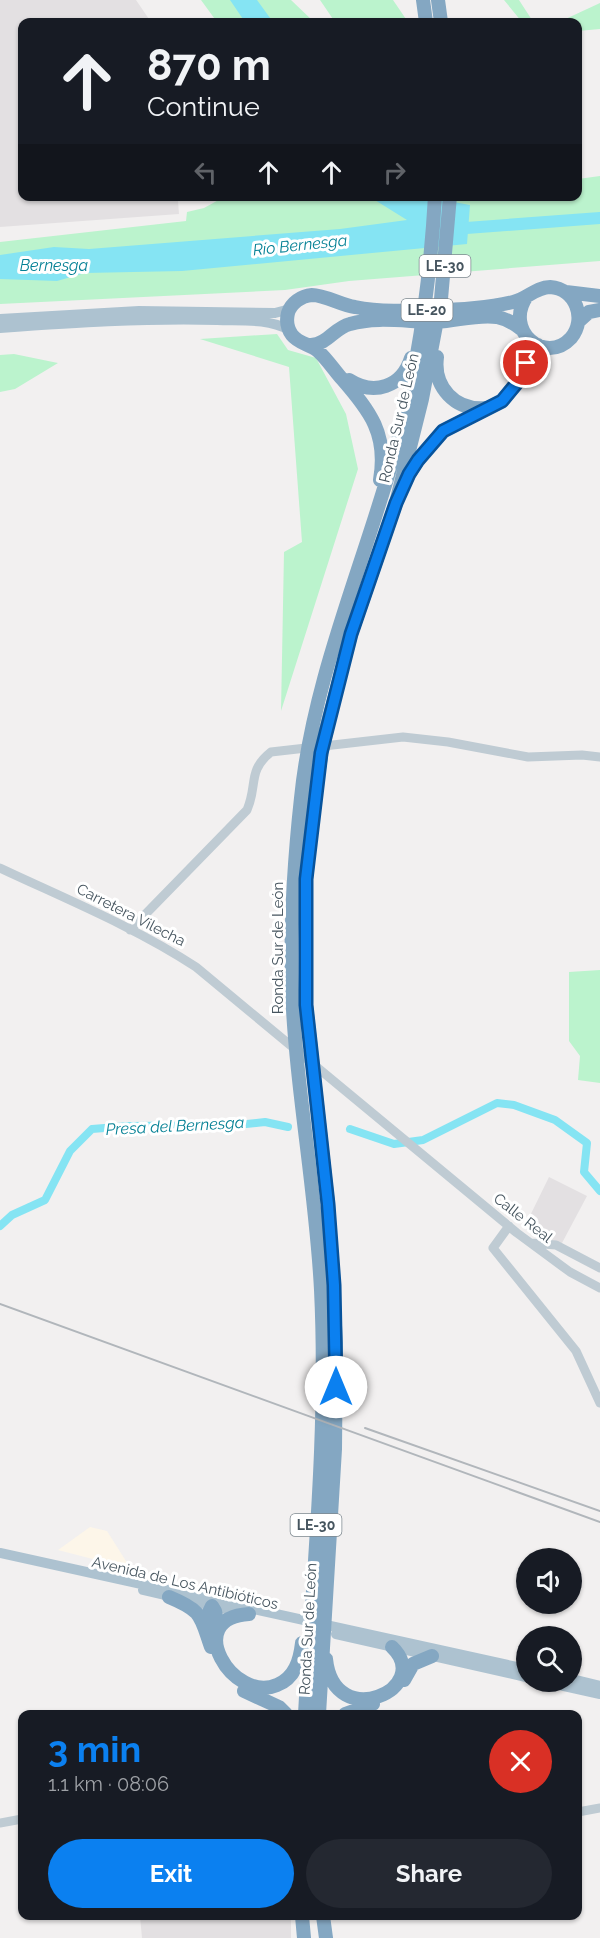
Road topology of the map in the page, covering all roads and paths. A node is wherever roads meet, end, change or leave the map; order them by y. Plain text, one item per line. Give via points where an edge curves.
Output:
1 (423, 0) edge
2 (438, 0) edge
3 (425, 18) edge
4 (440, 18) edge
5 (435, 201) edge
6 (450, 201) edge
7 (566, 292) junction
8 (527, 296) junction
9 (600, 296) edge
10 (327, 300) junction
11 (290, 309) junction
12 (600, 310) edge
13 (0, 319) edge
14 (579, 321) junction
15 (0, 328) edge
16 (289, 330) junction
17 (425, 334) junction
18 (331, 336) junction
19 (529, 338) junction
20 (311, 345) junction
21 (491, 408) junction
22 (396, 503) junction
23 (341, 620) junction
24 (317, 738) junction
25 (314, 754) junction
26 (600, 757) edge
27 (0, 868) edge
28 (130, 930) junction
29 (434, 1164) joint
30 (509, 1226) junction
31 (531, 1243) junction
32 (556, 1245) junction
33 (546, 1255) junction
34 (579, 1257) junction
35 (555, 1262) junction
36 (600, 1268) edge
37 (600, 1288) edge
38 (600, 1403) edge
39 (329, 1406) junction
40 (0, 1553) edge
41 (48, 1564) junction
42 (143, 1583) junction
43 (169, 1597) junction
44 (314, 1602) junction
45 (212, 1606) junction
46 (249, 1614) junction
47 (283, 1614) junction
48 (315, 1622) junction
49 (204, 1623) junction
50 (218, 1628) junction
51 (312, 1637) junction
52 (392, 1647) joint
53 (432, 1656) joint
54 (410, 1659) junction
55 (516, 1669) edge
56 (516, 1670) edge
57 (516, 1670) edge
58 (582, 1686) edge
59 (600, 1690) edge
60 (282, 1710) edge
61 (305, 1710) edge
62 (319, 1710) edge
63 (356, 1710) edge
64 (600, 1809) edge
65 (582, 1811) edge
66 (18, 1820) edge
67 (0, 1823) edge
68 (302, 1920) edge
69 (324, 1920) edge
70 (304, 1938) edge
71 (326, 1938) edge

1 - 3 highway
2 - 4 highway
5 - 17 highway, Ronda Sur de León / LE-30
6 - 17 highway, Ronda Sur de León / LE-30 via 441,299
7 - 8 highway via 550,287
7 - 9 highway
7 - 14 highway via 576,305
8 - 10 highway, LE-20 via 503,304 431,310 369,309
8 - 19 highway via 519,312
10 - 11 highway via 311,295 295,302
10 - 18 highway via 335,311 336,325
11 - 13 main road via 275,313 139,311
11 - 16 highway
12 - 14 highway via 589,312
14 - 19 highway via 575,333 561,345 546,347
15 - 16 main road via 90,321 182,320 267,322
16 - 20 highway via 298,340
17 - 18 highway via 402,377 387,387 375,389 357,385 344,375 331,358
17 - 21 highway via 437,377 449,397 471,408
17 - 22 highway, Ronda Sur de León / LE-30
17 - 23 highway, Ronda Sur de León / LE-30 via 393,459
18 - 19 highway, LE-20 via 357,322 476,317 499,318
18 - 20 highway
19 - 21 highway via 526,363 508,394
20 - 23 highway via 363,402 375,422 382,453 378,489 348,584
21 - 22 highway via 443,431 418,460
22 - 24 highway, Ronda Sur de León / LE-30
23 - 24 highway, Ronda Sur de León / LE-30
24 - 25 highway, Ronda Sur de León / LE-30
25 - 39 highway, Ronda Sur de León / LE-30 via 306,879 306,1005 334,1285
25 - 39 highway, Ronda Sur de León / LE-30 via 293,878 292,993
26 - 28 street via 528,757 403,737 271,752 255,770 247,810
27 - 28 street, Carretera Vilecha
28 - 29 street, Carretera Vilecha via 196,967
29 - 30 street, Calle Real
30 - 31 street, Calle Real
30 - 38 street via 493,1248 576,1351
31 - 32 street
31 - 33 street, Calle Real
32 - 33 street
32 - 34 street
33 - 35 street, Calle Real
34 - 35 street via 561,1255
34 - 36 street
35 - 37 street, Calle Real
39 - 44 highway, Ronda Sur de León / LE-30 via 321,1445
39 - 44 highway, Ronda Sur de León / LE-30 via 335,1449
40 - 41 main road, Avenida de Los Antibióticos
41 - 42 main road, Avenida de Los Antibióticos
41 - 43 main road, Avenida de Los Antibióticos
42 - 45 main road via 204,1600
42 - 47 main road, Avenida de Los Antibióticos
43 - 45 main road, Avenida de Los Antibióticos
43 - 49 highway via 187,1604
44 - 51 highway, Ronda Sur de León / LE-30
44 - 51 highway
45 - 46 main road, Avenida de Los Antibióticos
45 - 47 main road
45 - 49 highway
45 - 50 highway
46 - 50 highway via 226,1619
46 - 52 main road, Avenida de Los Antibióticos
47 - 48 main road, Avenida de Los Antibióticos
48 - 54 main road via 404,1646
48 - 55 main road, Avenida de Los Antibióticos
49 - 60 highway via 209,1645 228,1677 243,1690
50 - 51 highway via 217,1648 226,1665 236,1677 258,1688 285,1682
51 - 54 highway via 333,1683 346,1695 361,1700 374,1700 388,1693
51 - 61 highway, Ronda Sur de León / LE-30
51 - 62 highway, Ronda Sur de León / LE-30
52 - 54 highway
53 - 54 highway
53 - 57 main road
54 - 56 main road via 425,1651
54 - 63 highway via 396,1691
58 - 59 main road
64 - 65 street
66 - 67 street
68 - 70 highway
69 - 71 highway

